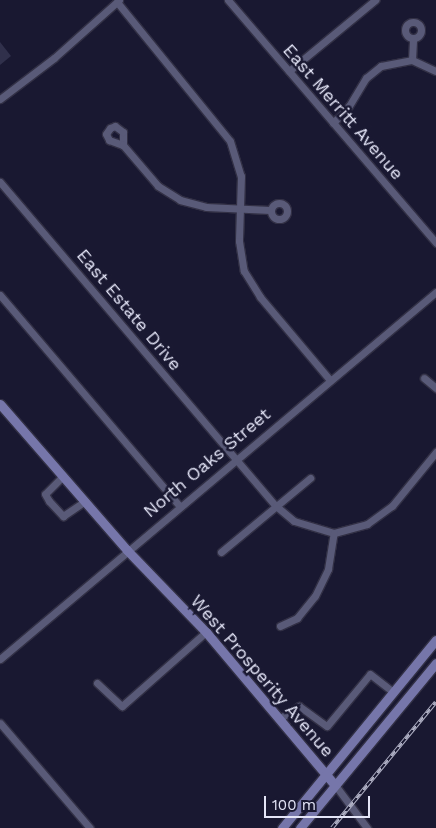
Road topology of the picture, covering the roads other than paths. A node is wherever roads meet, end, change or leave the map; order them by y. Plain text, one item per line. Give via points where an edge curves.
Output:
1 (228, 0) edge
2 (375, 0) edge
3 (118, 1) edge
4 (413, 38) dead end
5 (412, 60) junction
6 (436, 71) edge
7 (289, 72) junction
8 (0, 99) edge
9 (333, 123) junction
10 (123, 145) dead end
11 (0, 182) edge
12 (240, 209) junction
13 (270, 210) dead end
14 (436, 243) edge
15 (436, 292) edge
16 (0, 295) edge
17 (424, 378) dead end
18 (330, 380) junction
19 (436, 388) edge
20 (0, 404) edge
21 (436, 452) edge
22 (236, 459) junction
23 (63, 476) junction
24 (310, 478) dead end
25 (85, 501) junction
26 (179, 505) junction
27 (276, 506) junction
28 (334, 533) junction
29 (127, 550) junction
30 (221, 552) dead end
31 (280, 626) dead end
32 (206, 632) junction
33 (436, 640) edge
34 (0, 659) edge
35 (436, 662) edge
36 (97, 683) dead end
37 (393, 692) junction
38 (279, 719) junction
39 (0, 723) edge
40 (326, 774) junction
41 (335, 785) junction
42 (90, 828) edge
43 (282, 828) edge
44 (300, 828) edge
45 (366, 828) edge

1 - 7 street, East Merritt Avenue
2 - 7 street
3 - 8 street via 54,58
3 - 12 street via 230,141 241,176
4 - 5 street
5 - 6 street
5 - 9 street via 389,62 372,71
7 - 9 street, East Merritt Avenue
9 - 14 street, East Merritt Avenue
10 - 12 street via 158,186 180,200 206,207
11 - 22 street, East Estate Drive
12 - 13 street
12 - 18 street via 241,257 251,285
15 - 18 street, North Oaks Street
16 - 26 street
17 - 19 street
18 - 22 street, North Oaks Street
20 - 23 main road, West Prosperity Avenue
21 - 28 street via 384,513 358,529
22 - 26 street, North Oaks Street
22 - 27 street, East Estate Drive
23 - 25 main road, West Prosperity Avenue
23 - 25 street via 45,494 49,502 63,516
24 - 27 street
25 - 29 main road, West Prosperity Avenue
26 - 29 street, North Oaks Street
27 - 28 street, East Estate Drive via 294,521
27 - 30 street
28 - 31 street via 328,569 315,596 298,618
29 - 32 main road, West Prosperity Avenue
29 - 34 street, North Oaks Street
32 - 36 street via 122,706
32 - 38 main road, West Prosperity Avenue
33 - 37 main road
35 - 41 main road
37 - 38 street via 370,674 327,726 299,706
37 - 40 main road
38 - 40 main road, West Prosperity Avenue
39 - 42 street
40 - 41 main road, West Prosperity Avenue
40 - 43 main road
41 - 44 main road
41 - 45 street, West Prosperity Avenue

